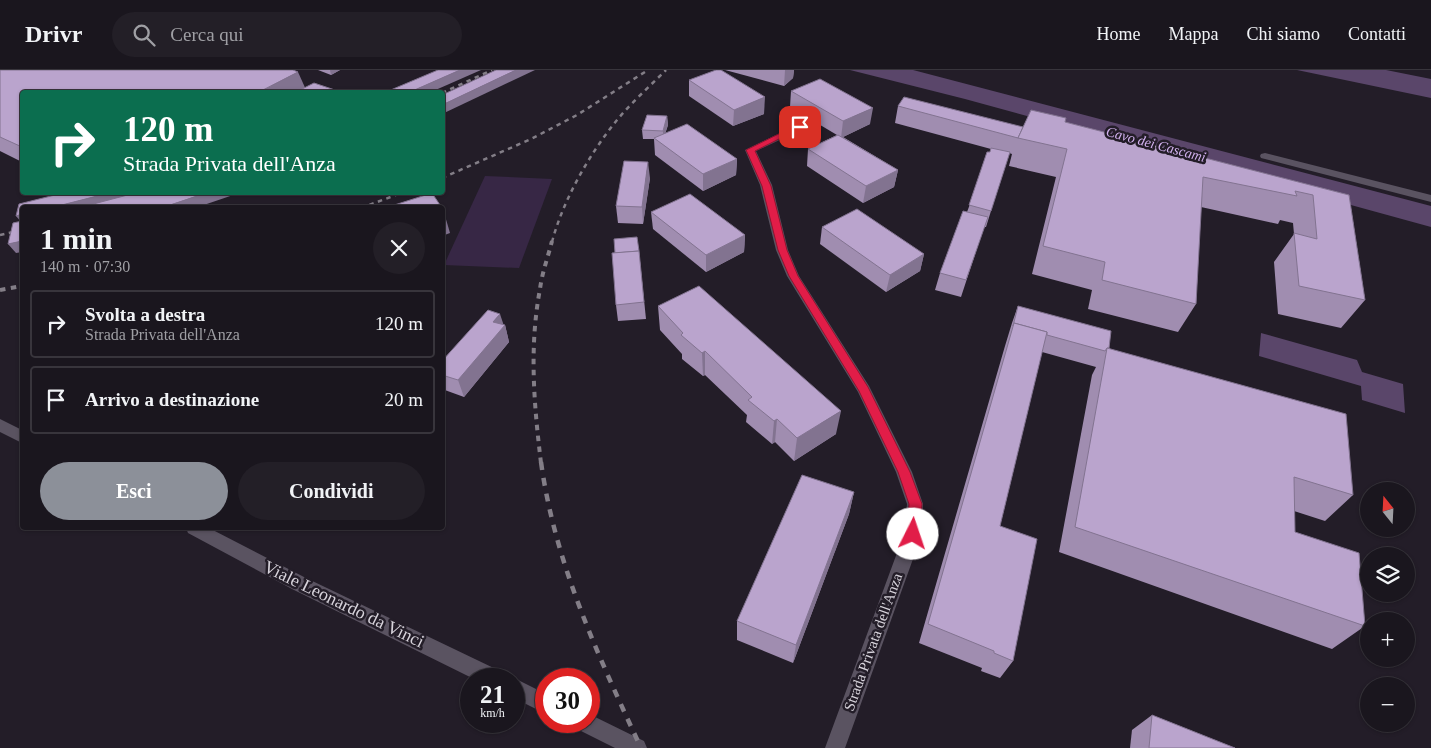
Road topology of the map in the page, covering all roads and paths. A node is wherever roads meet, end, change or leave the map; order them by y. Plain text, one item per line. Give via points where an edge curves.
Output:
1 (800, 127) dead end
2 (1265, 156) dead end
3 (1431, 199) edge
4 (0, 424) edge
5 (20, 435) edge
6 (198, 530) edge
7 (472, 668) edge
8 (600, 730) edge
9 (637, 748) edge
10 (835, 748) edge

1 - 10 street, Strada Privata dell'Anza via 750,150 766,186 782,250 794,276 864,390 904,472 915,504 913,534
2 - 3 street
4 - 5 street
6 - 7 street, Viale Leonardo da Vinci
8 - 9 street

